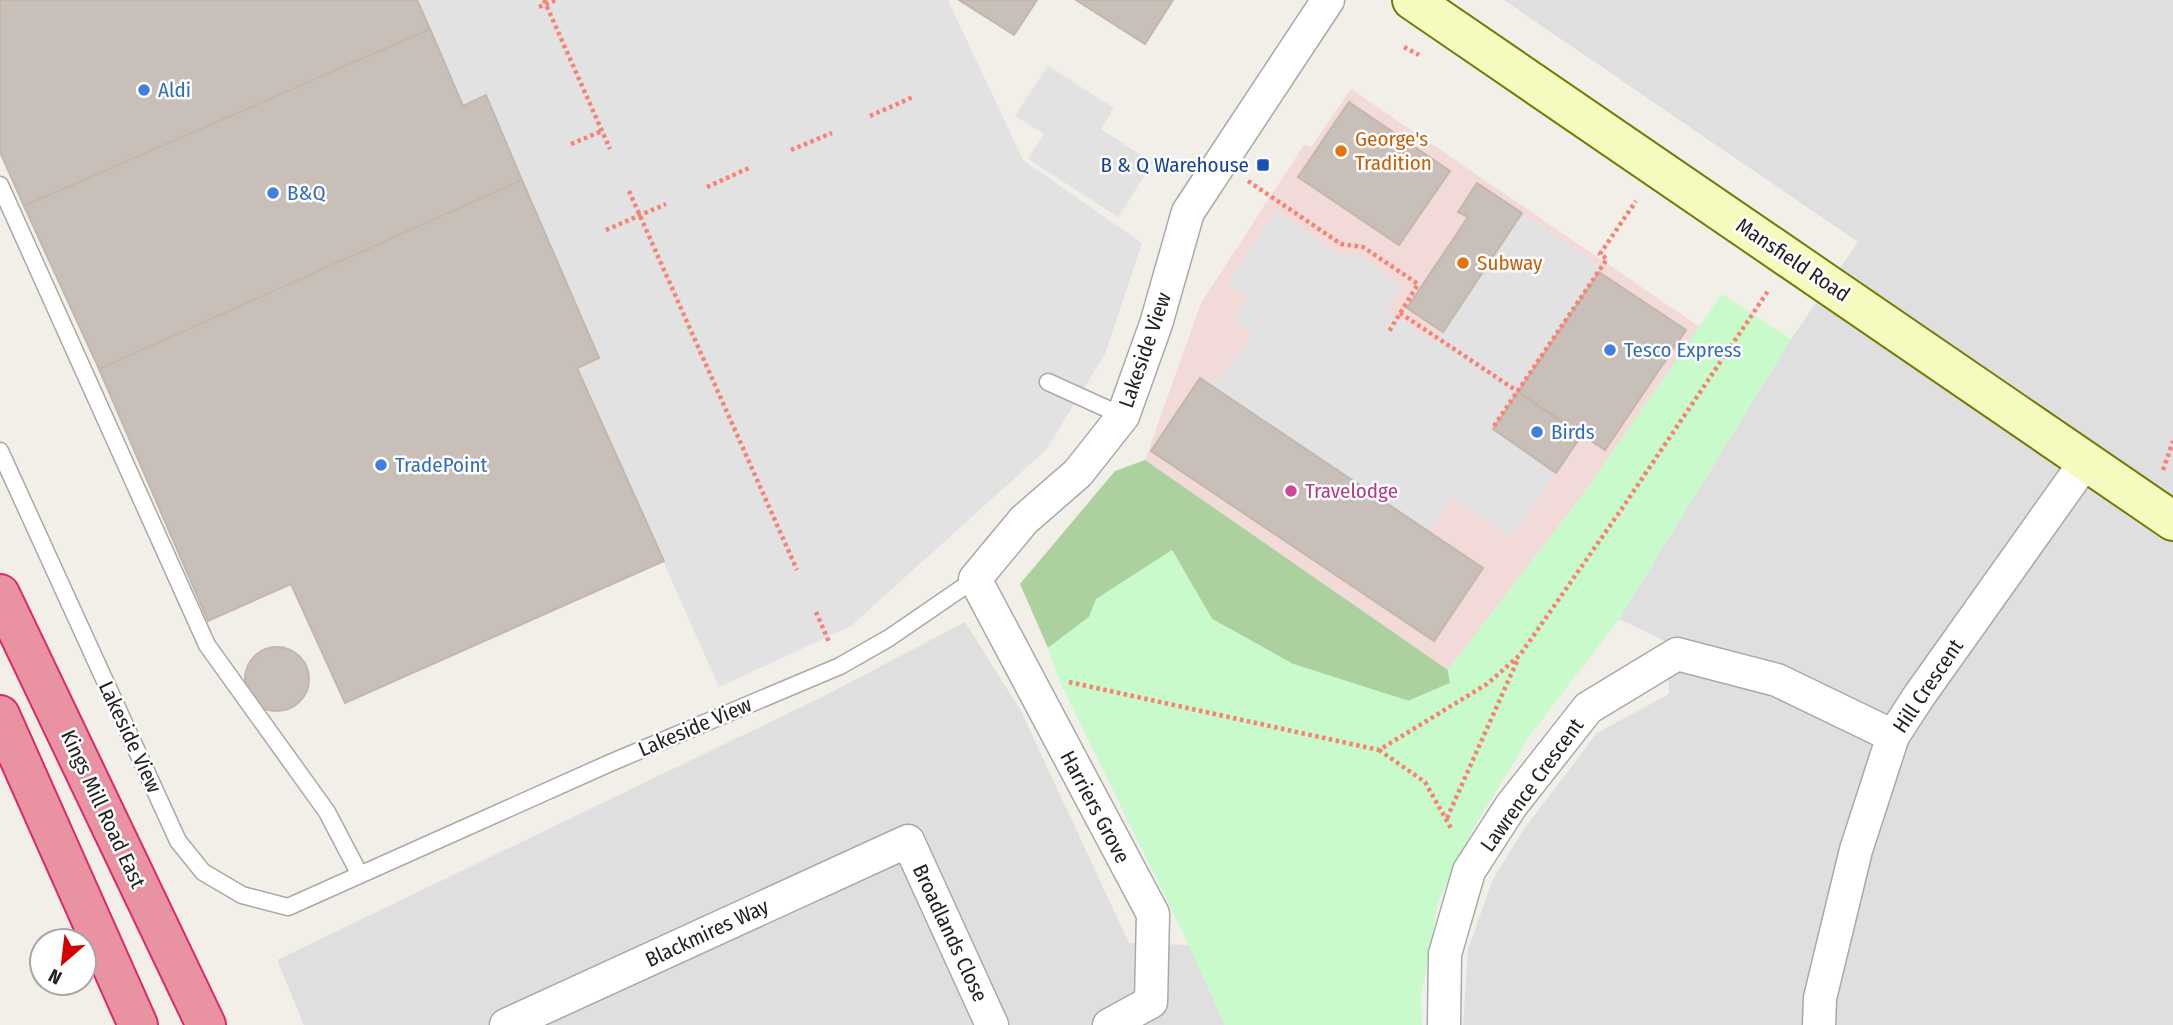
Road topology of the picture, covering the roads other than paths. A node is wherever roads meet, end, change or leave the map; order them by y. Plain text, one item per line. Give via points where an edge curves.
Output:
1 (1328, 0) edge
2 (1412, 0) edge
3 (0, 185) edge
4 (1048, 382) dead end
5 (1123, 416) junction
6 (0, 451) edge
7 (2086, 461) junction
8 (2173, 521) edge
9 (975, 579) junction
10 (0, 594) edge
11 (0, 715) edge
12 (1893, 736) junction
13 (908, 841) joint
14 (360, 875) junction
15 (138, 1025) edge
16 (205, 1025) edge
17 (506, 1025) edge
18 (992, 1025) edge
19 (1109, 1025) edge
20 (1444, 1025) edge
21 (1819, 1025) edge

1 - 5 street, Lakeside View via 1188,212 1156,324
2 - 7 main road, Mansfield Road
3 - 14 lane via 207,645 327,811
4 - 5 lane
5 - 9 street, Lakeside View via 1078,473 1024,520
6 - 14 lane, Lakeside View via 178,841 203,872 242,895 288,907
7 - 8 main road, Mansfield Road
7 - 12 street, Hill Crescent
9 - 14 lane, Lakeside View via 890,638 840,666
9 - 19 street, Harriers Grove via 1153,915 1151,1002
10 - 16 highway, Kings Mill Road East
11 - 15 highway
12 - 20 street, Lawrence Crescent via 1777,680 1677,654 1588,708 1511,806 1469,871 1445,954
12 - 21 street, Hill Crescent via 1856,850 1820,998
13 - 17 street, Blackmires Way
13 - 18 street, Broadlands Close

